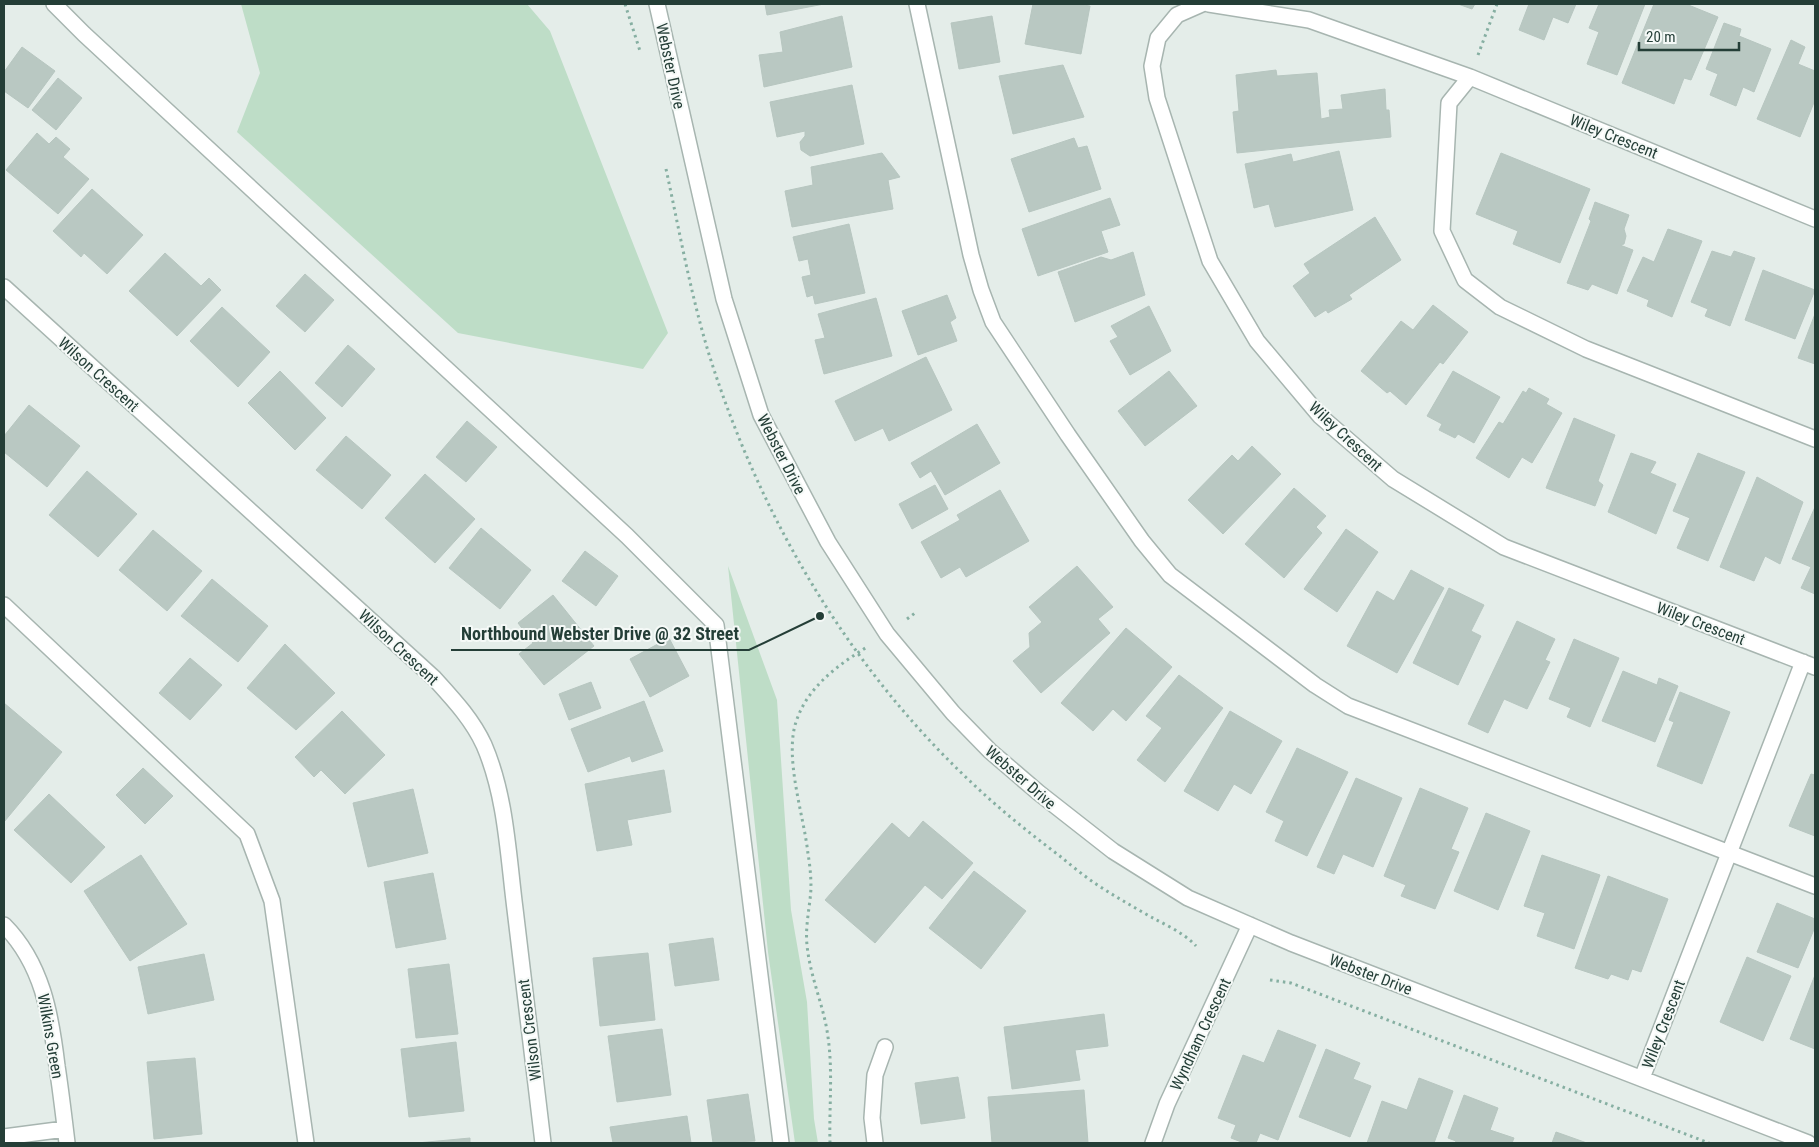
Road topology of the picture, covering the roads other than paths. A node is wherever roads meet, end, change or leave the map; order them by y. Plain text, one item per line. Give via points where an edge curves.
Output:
1 (54, 4) edge
2 (657, 4) edge
3 (917, 4) edge
4 (1202, 4) edge
5 (1209, 4) edge
6 (1470, 77) junction
7 (1815, 218) edge
8 (4, 287) edge
9 (1815, 439) edge
10 (4, 605) edge
11 (1809, 665) edge
12 (1729, 852) junction
13 (1815, 886) edge
14 (4, 924) edge
15 (1250, 925) junction
16 (885, 1047) dead end
17 (1642, 1078) junction
18 (4, 1136) edge
19 (66, 1136) edge
20 (306, 1143) edge
21 (543, 1143) edge
22 (781, 1143) edge
23 (875, 1143) edge
24 (1153, 1143) edge
25 (1808, 1143) edge

1 - 22 street via 627,536 716,626
2 - 15 street, Webster Drive via 724,299 761,415 849,577 918,673 997,757 1113,851 1188,898
3 - 12 street via 971,255 994,322 1068,436 1170,575 1315,685 1348,706
4 - 11 street, Wiley Crescent via 1177,15 1158,38 1152,66 1157,98 1210,261 1256,341 1320,416 1392,479 1504,547
5 - 6 street, Wiley Crescent via 1309,20
6 - 7 street, Wiley Crescent
6 - 9 street via 1449,103 1442,232 1465,280 1500,307 1586,350
8 - 21 street, Wilson Crescent via 434,678 471,722 493,770 505,824
10 - 20 street via 247,834 272,902
11 - 12 street, Wiley Crescent
12 - 13 street
12 - 17 street, Wiley Crescent
14 - 19 street, Wilkins Green via 26,952 48,1007
15 - 17 street, Webster Drive
15 - 24 street, Wyndham Crescent via 1166,1104
16 - 23 street via 875,1075 872,1118
17 - 25 street, Webster Drive
18 - 19 street, Wilkins Green

